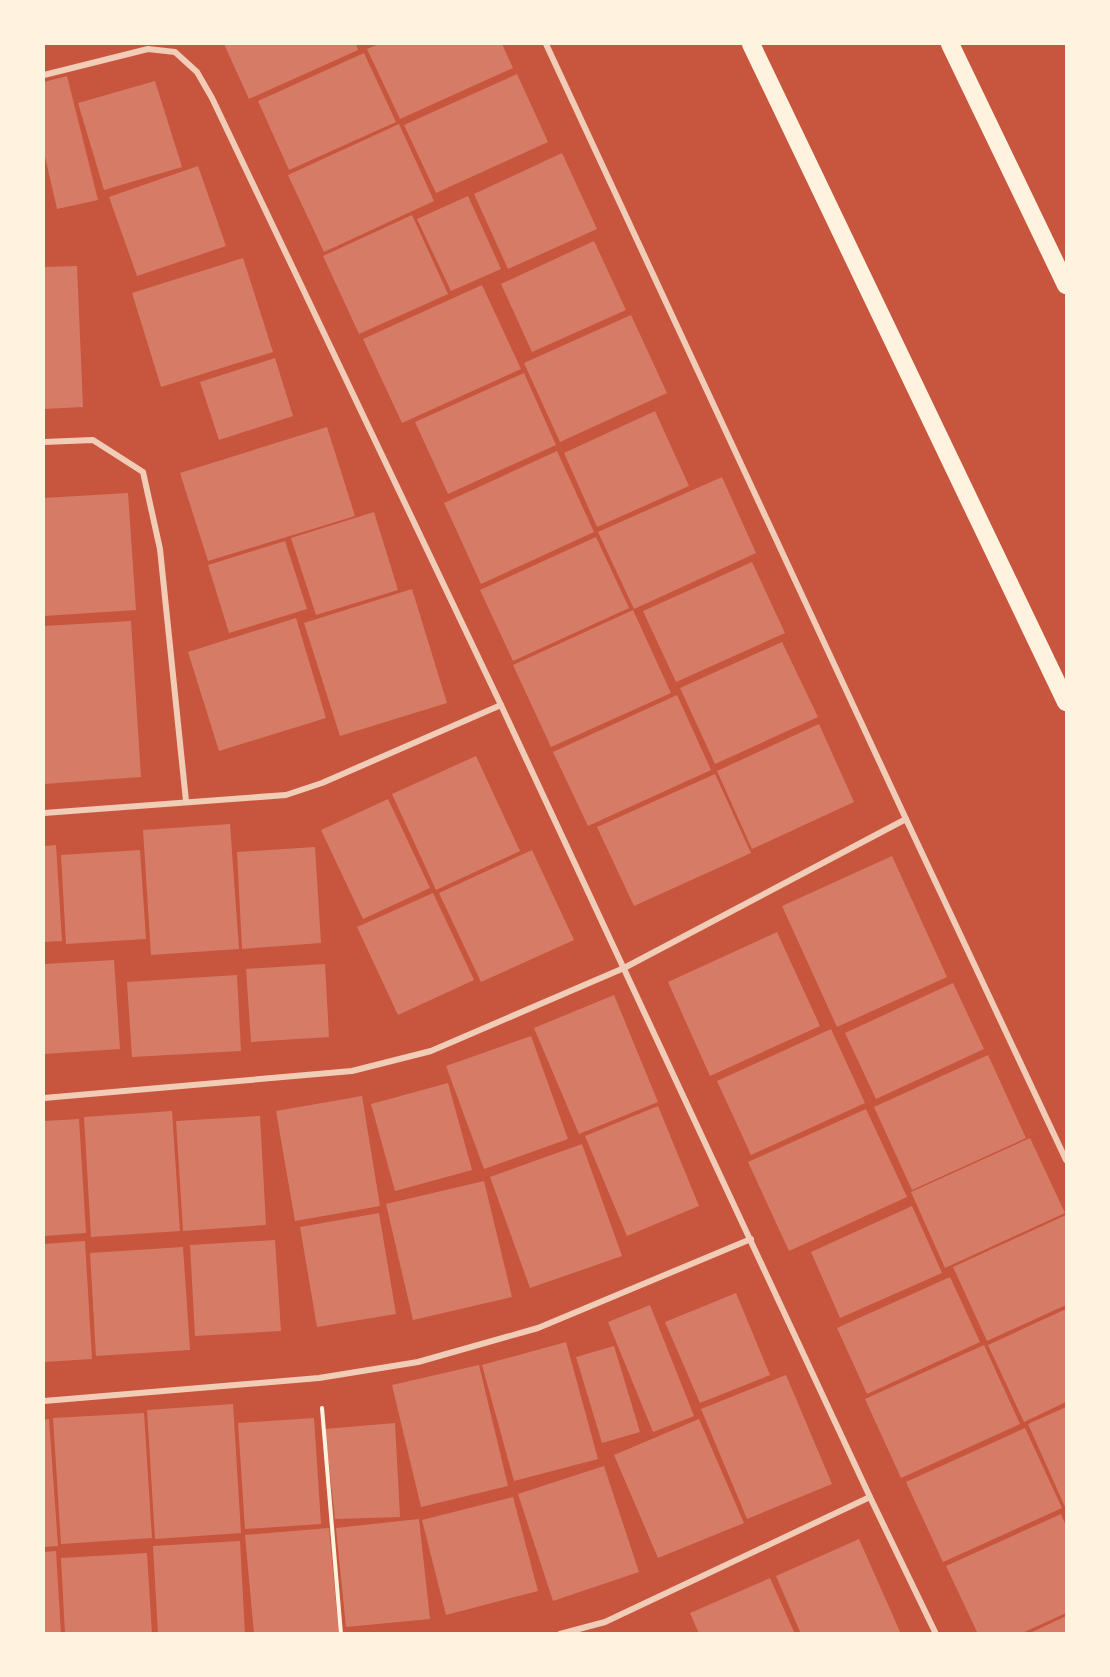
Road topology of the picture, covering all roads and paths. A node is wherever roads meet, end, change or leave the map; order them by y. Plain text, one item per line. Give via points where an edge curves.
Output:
1 (546, 44) edge
2 (751, 44) edge
3 (950, 44) edge
4 (44, 75) edge
5 (1066, 285) edge
6 (44, 442) edge
7 (1066, 702) edge
8 (501, 705) junction
9 (186, 801) junction
10 (44, 813) edge
11 (906, 819) junction
12 (624, 968) junction
13 (44, 1098) edge
14 (1066, 1160) edge
15 (751, 1239) junction
16 (319, 1378) junction
17 (44, 1401) edge
18 (870, 1497) junction
19 (341, 1634) edge
20 (560, 1634) edge
21 (936, 1634) edge

1 - 11 street
2 - 7 highway
3 - 5 highway
4 - 8 street via 148,49 175,52 197,72
6 - 9 street via 93,440 143,472 160,549
8 - 9 street via 286,795
8 - 12 street
9 - 10 street
11 - 12 street
11 - 14 street
12 - 13 street via 431,1051 352,1071
12 - 15 street
15 - 16 street via 538,1328 418,1362
15 - 18 street
16 - 17 street
16 - 19 path
18 - 20 street via 605,1622
18 - 21 street

